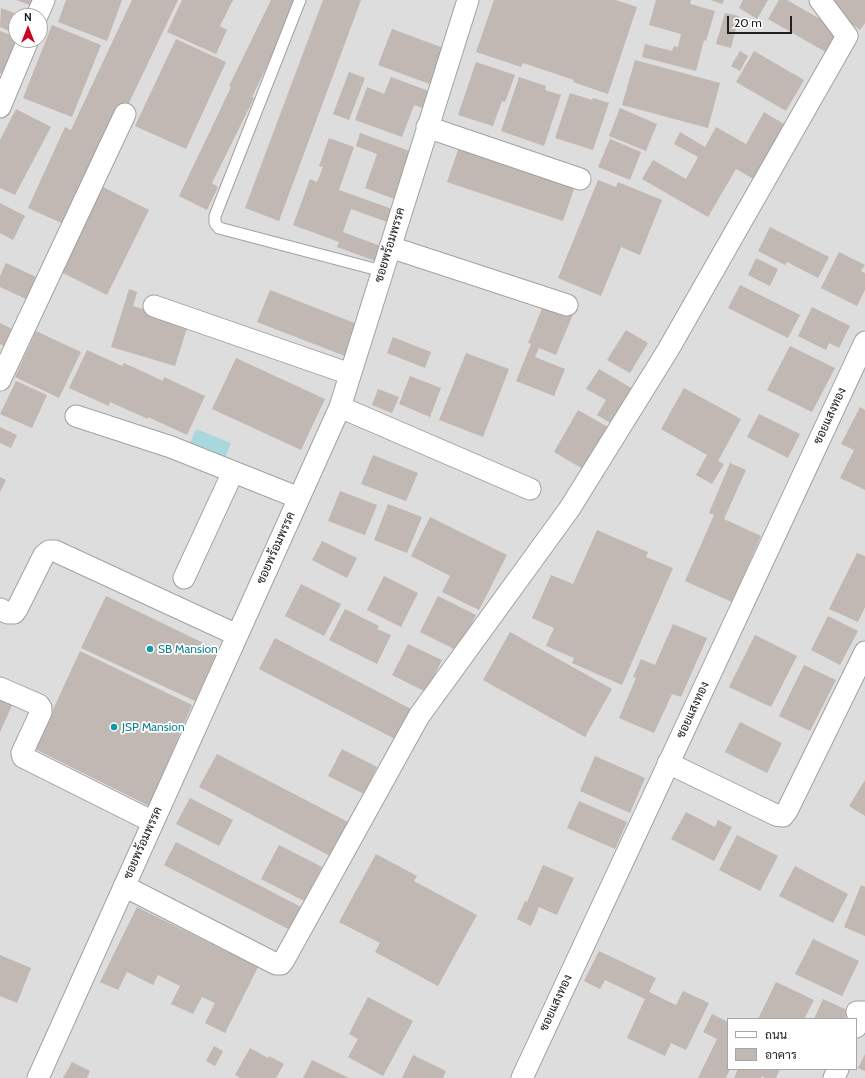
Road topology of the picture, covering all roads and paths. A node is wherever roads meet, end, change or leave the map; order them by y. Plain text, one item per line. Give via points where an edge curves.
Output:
1 (300, 0) edge
2 (468, 0) edge
3 (820, 0) edge
4 (25, 48) edge
5 (0, 107) edge
6 (125, 114) dead end
7 (427, 127) junction
8 (580, 178) dead end
9 (390, 247) junction
10 (382, 271) junction
11 (567, 305) dead end
12 (154, 306) dead end
13 (865, 342) edge
14 (350, 374) junction
15 (0, 380) edge
16 (340, 407) junction
17 (76, 416) dead end
18 (233, 472) junction
19 (530, 489) dead end
20 (299, 498) junction
21 (184, 578) dead end
22 (0, 609) edge
23 (237, 635) junction
24 (865, 652) edge
25 (0, 688) edge
26 (668, 763) junction
27 (153, 822) junction
28 (124, 886) junction
29 (865, 1012) edge
30 (857, 1025) edge
31 (38, 1078) edge
32 (522, 1078) edge

1 - 10 lane via 215,216 215,223 219,228
2 - 7 street, ซอยพร้อมพรรค
3 - 28 street via 847,36 668,350 570,508 419,716 281,964 276,964
4 - 5 street
6 - 15 street
7 - 8 street
7 - 9 street, ซอยพร้อมพรรค
9 - 10 street, ซอยพร้อมพรรค
9 - 11 street
10 - 14 street, ซอยพร้อมพรรค
12 - 14 street
13 - 26 street, ซอยแสงทอง
14 - 16 street, ซอยพร้อมพรรค
16 - 19 street
16 - 20 street, ซอยพร้อมพรรค
17 - 18 street via 171,447
18 - 20 street
18 - 21 street
20 - 23 street, ซอยพร้อมพรรค
22 - 23 street via 14,613 44,555 49,551 56,551
23 - 27 street, ซอยพร้อมพรรค
24 - 26 street via 783,816 776,815
25 - 27 street via 41,708 22,753 23,757
26 - 32 street, ซอยแสงทอง
27 - 28 street, ซอยพร้อมพรรค
28 - 31 street, ซอยพร้อมพรรค
29 - 30 street via 856,1012 860,1019

